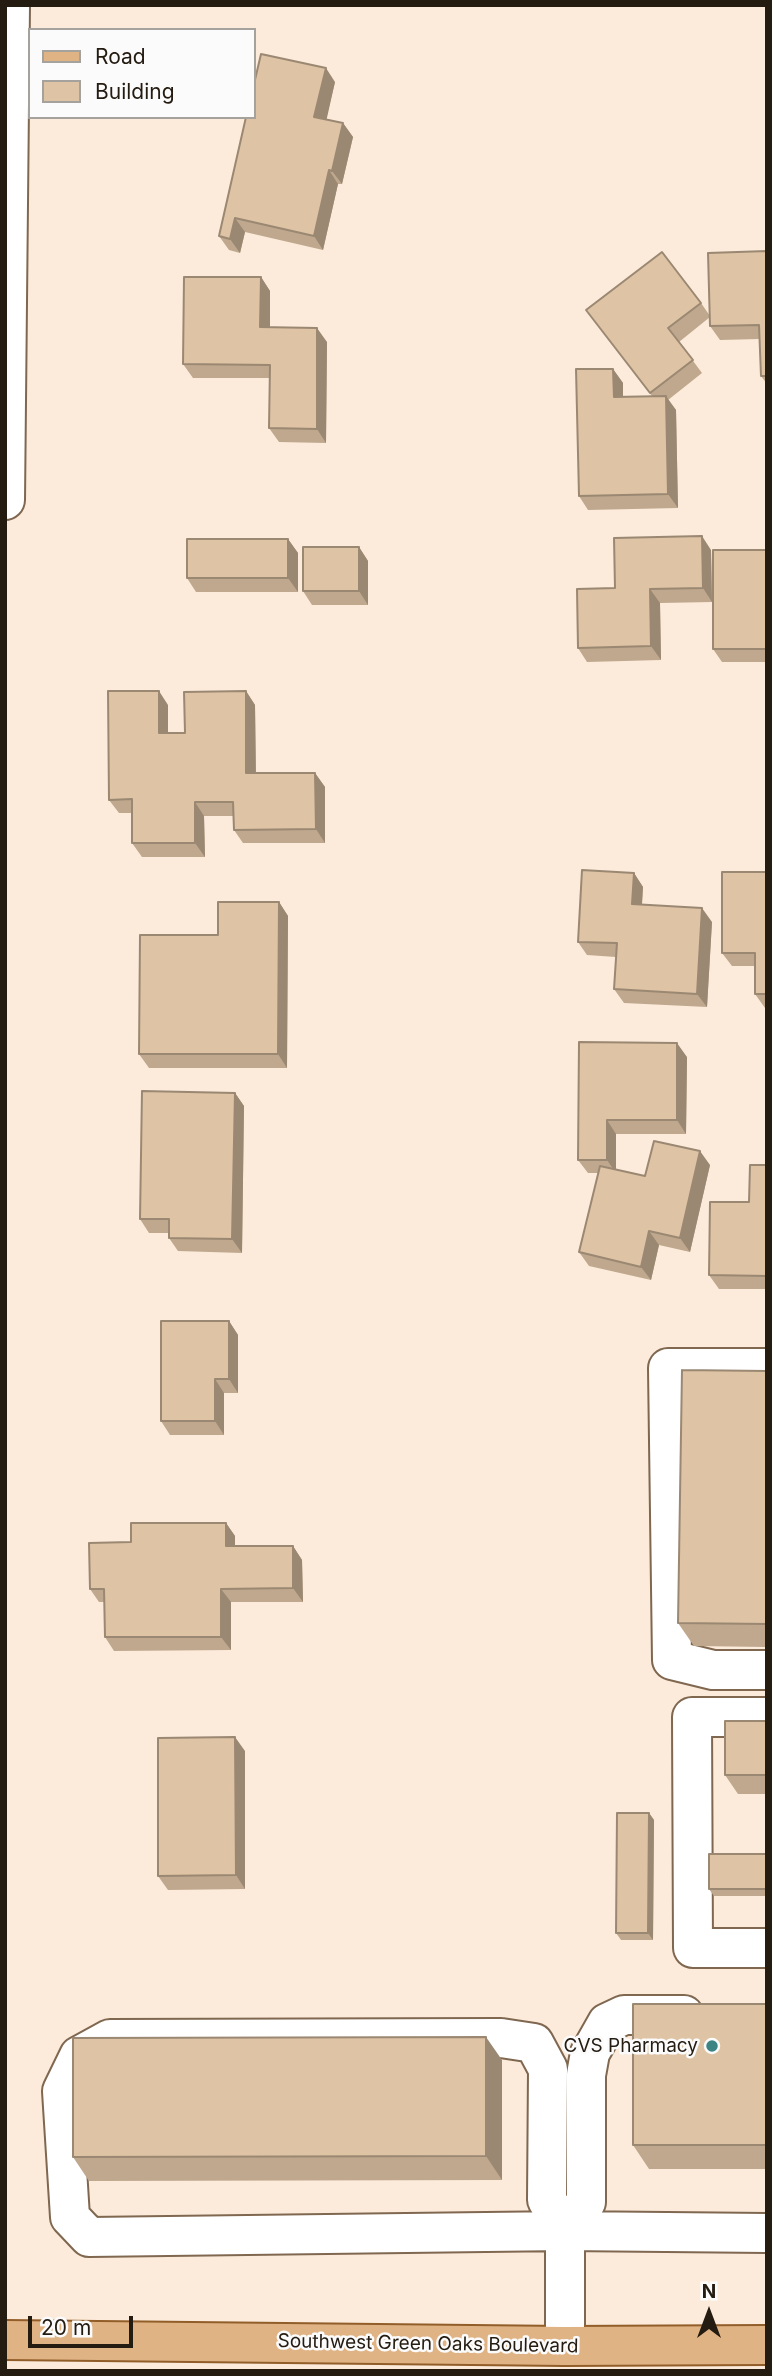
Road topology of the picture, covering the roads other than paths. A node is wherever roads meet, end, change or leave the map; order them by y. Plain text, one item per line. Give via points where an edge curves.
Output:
1 (10, 5) edge
2 (5, 500) edge
3 (767, 1368) edge
4 (767, 1670) edge
5 (767, 1717) edge
6 (767, 1948) edge
7 (696, 2015) edge
8 (565, 2231) junction
9 (767, 2233) edge
10 (5, 2340) edge
11 (767, 2345) edge
12 (565, 2346) junction

1 - 2 street
3 - 4 street via 668,1368 672,1660 713,1670
5 - 6 street via 692,1717 693,1948
7 - 8 street via 624,2015 607,2023 590,2053 586,2075 586,2202
8 - 8 street via 547,2200 548,2069 534,2043 501,2038 110,2039 79,2056 62,2091 70,2217 89,2237
8 - 9 street
8 - 12 street
10 - 12 main road, Southwest Green Oaks Boulevard
11 - 12 main road, Southwest Green Oaks Boulevard

